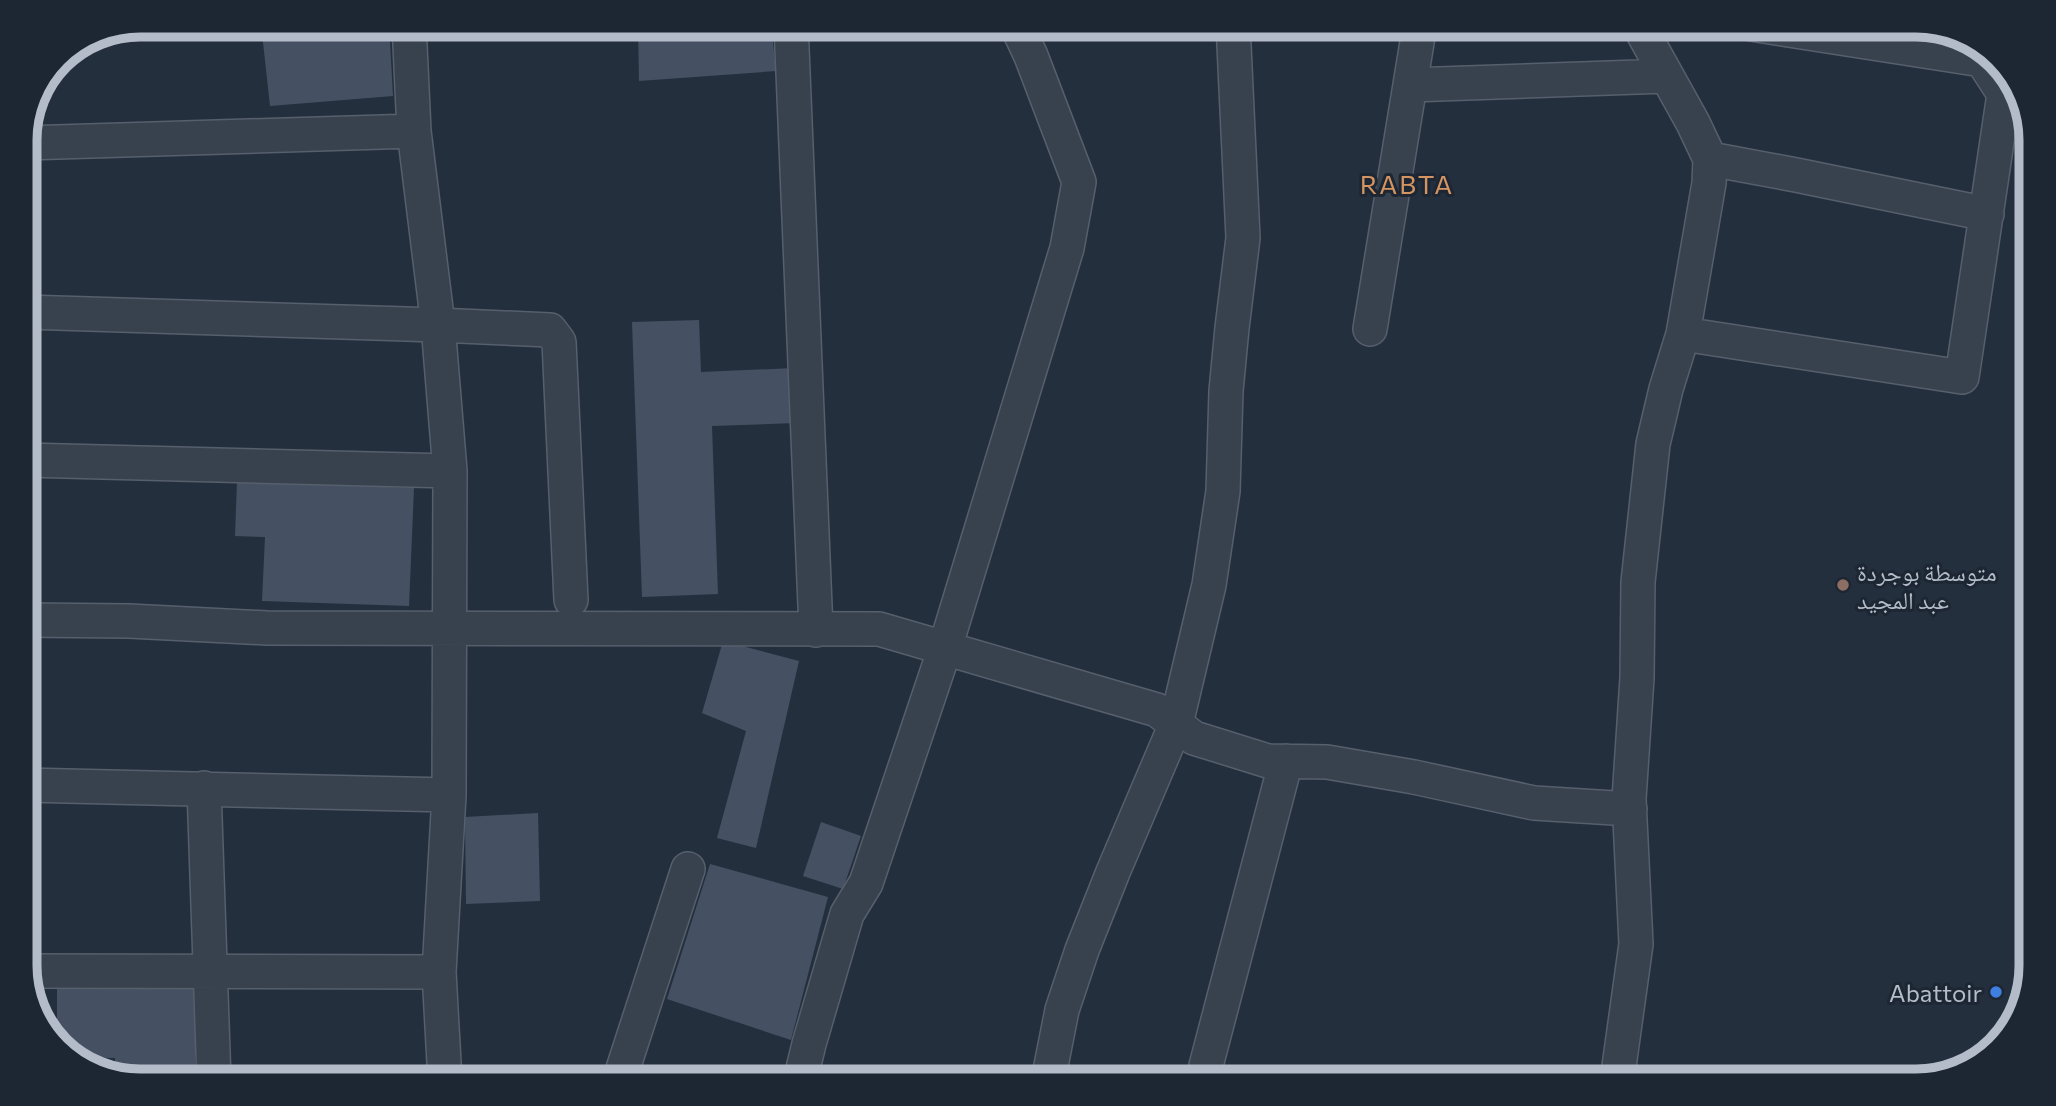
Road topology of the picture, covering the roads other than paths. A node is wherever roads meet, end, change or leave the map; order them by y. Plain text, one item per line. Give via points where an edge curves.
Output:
1 (410, 37) edge
2 (792, 37) edge
3 (1022, 37) edge
4 (1234, 37) edge
5 (1418, 37) edge
6 (1645, 37) edge
7 (1848, 37) edge
8 (1972, 54) edge
9 (1990, 68) edge
10 (1667, 76) junction
11 (1410, 85) junction
12 (414, 131) junction
13 (37, 143) edge
14 (1710, 159) junction
15 (1987, 214) junction
16 (37, 312) edge
17 (438, 325) junction
18 (1370, 329) dead end
19 (1683, 334) junction
20 (37, 460) edge
21 (450, 471) junction
22 (572, 600) dead end
23 (37, 620) edge
24 (449, 629) junction
25 (816, 630) junction
26 (945, 648) junction
27 (1176, 724) junction
28 (1286, 761) junction
29 (37, 785) edge
30 (204, 788) junction
31 (449, 795) junction
32 (1630, 809) junction
33 (688, 869) dead end
34 (37, 971) edge
35 (210, 971) junction
36 (439, 972) junction
37 (214, 1069) edge
38 (444, 1069) edge
39 (623, 1069) edge
40 (803, 1069) edge
41 (1051, 1069) edge
42 (1205, 1069) edge
43 (1619, 1069) edge

1 - 12 street
2 - 25 street
3 - 26 street via 1079,182 1067,248
4 - 27 street via 1243,237 1226,391 1223,491 1209,585
5 - 11 street
6 - 10 street
7 - 8 street
9 - 15 street via 2004,94
10 - 11 street
10 - 14 street
11 - 18 street
12 - 13 street
12 - 17 street
14 - 15 street
14 - 19 street
15 - 19 street via 1962,377
16 - 17 street
17 - 21 street
17 - 22 street via 551,330 559,342
19 - 32 street via 1653,444 1638,582
20 - 21 street
21 - 24 street
23 - 24 street
24 - 25 street
24 - 31 street
25 - 26 street via 878,629
26 - 27 street via 1157,710
26 - 40 street via 866,883 847,914
27 - 28 street via 1194,738 1268,761
27 - 41 street via 1082,950 1062,1010
28 - 32 street via 1389,772 1534,803
28 - 42 street
29 - 30 street
30 - 31 street
30 - 35 street
31 - 36 street
32 - 43 street via 1636,944
33 - 39 street
34 - 35 street
35 - 36 street
35 - 37 street
36 - 38 street

